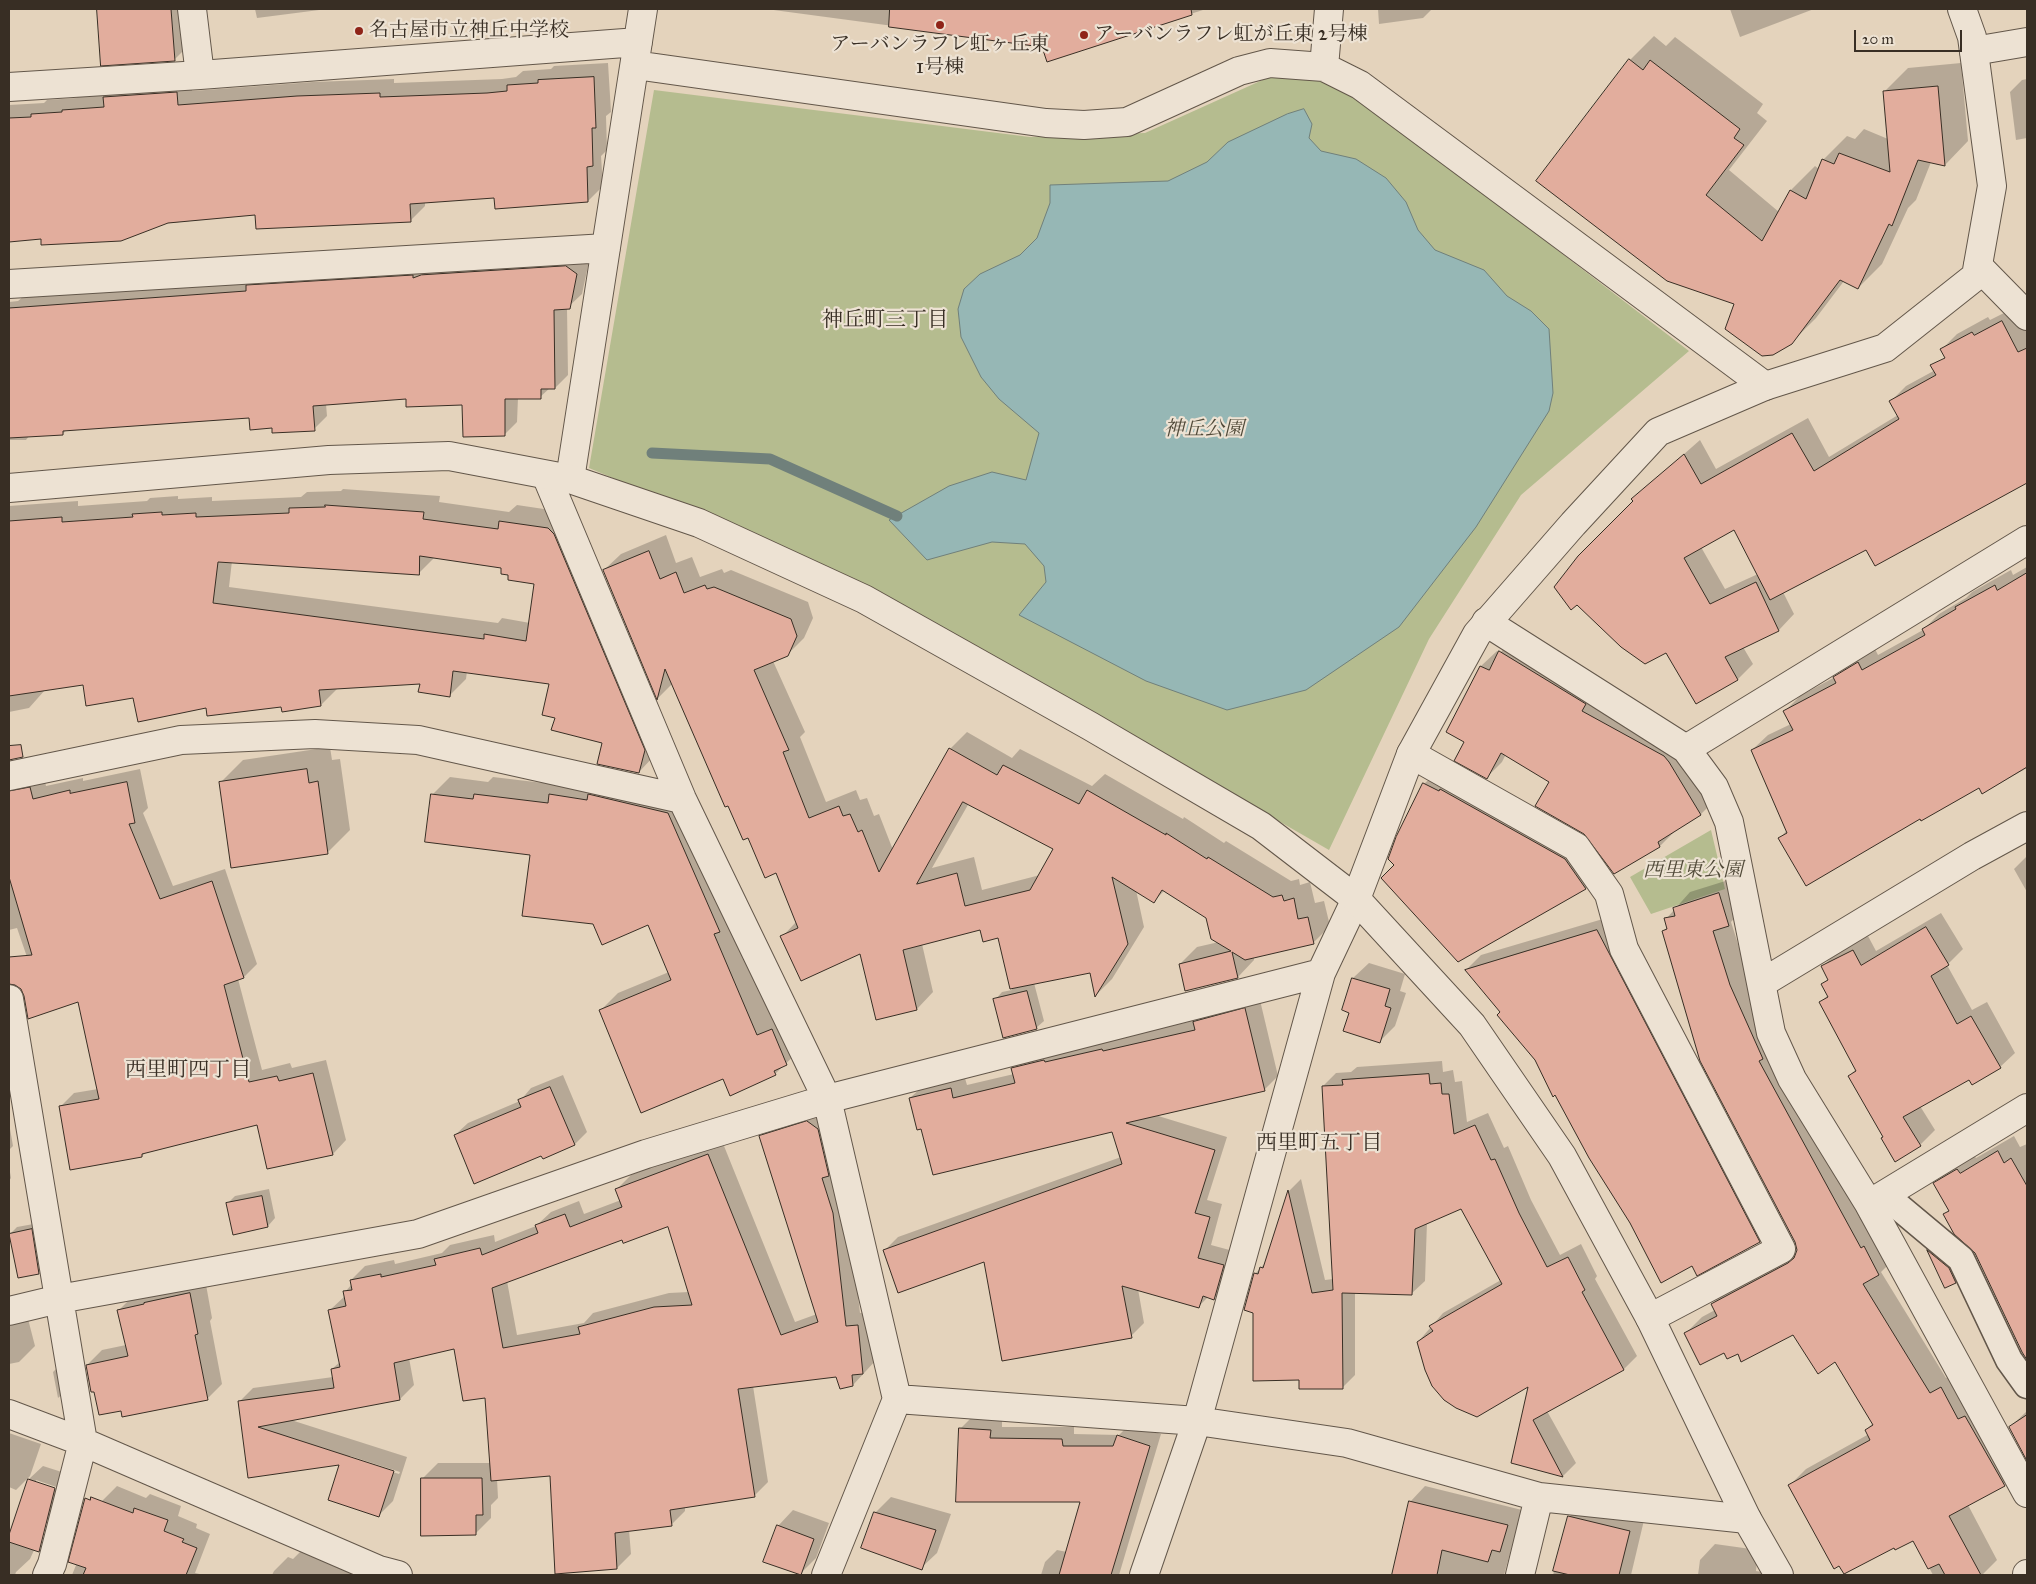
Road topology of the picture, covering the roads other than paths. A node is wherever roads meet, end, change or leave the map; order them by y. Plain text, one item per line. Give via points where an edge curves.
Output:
1 (192, 9) edge
2 (643, 9) edge
3 (1329, 9) edge
4 (1962, 9) edge
5 (2027, 42) edge
6 (1974, 50) junction
7 (637, 53) junction
8 (1324, 67) junction
9 (200, 75) junction
10 (9, 87) edge
11 (606, 248) junction
12 (1978, 266) junction
13 (9, 284) edge
14 (2015, 290) edge
15 (2027, 316) edge
16 (1765, 386) junction
17 (558, 477) junction
18 (9, 488) edge
19 (2027, 540) edge
20 (1486, 622) junction
21 (1686, 749) junction
22 (1411, 754) junction
23 (9, 776) edge
24 (682, 799) junction
25 (2027, 826) edge
26 (1356, 898) junction
27 (1321, 974) junction
28 (1762, 983) junction
29 (9, 999) edge
30 (828, 1099) junction
31 (2027, 1108) edge
32 (1871, 1208) junction
33 (59, 1299) junction
34 (9, 1311) edge
35 (1650, 1318) junction
36 (2027, 1385) edge
37 (897, 1399) junction
38 (9, 1414) edge
39 (1197, 1421) junction
40 (83, 1442) junction
41 (2027, 1493) edge
42 (1539, 1497) junction
43 (1747, 1520) junction
44 (384, 1573) edge
45 (48, 1575) edge
46 (826, 1575) edge
47 (1144, 1575) edge
48 (1520, 1575) edge
49 (1779, 1575) edge

1 - 9 street
2 - 7 street
3 - 8 street
4 - 6 street
5 - 6 street
6 - 12 street via 1992,186
7 - 8 street via 1046,123 1084,125 1127,122 1239,71 1270,63
7 - 9 street
7 - 11 street
8 - 16 street via 1360,85
9 - 10 street
11 - 13 street
11 - 17 street
12 - 14 street
12 - 16 street via 1976,276 1885,348
14 - 15 street
16 - 20 street via 1658,432
17 - 18 street via 448,456 329,460
17 - 24 street
17 - 26 street via 699,522 864,599 1261,826
19 - 21 street
20 - 21 street
20 - 22 street
21 - 28 street via 1714,787 1729,822
22 - 26 street
22 - 35 street via 1576,847 1609,894 1624,949 1781,1249
23 - 24 street via 181,740 315,734 418,740
24 - 30 street
25 - 28 street
26 - 27 street
26 - 35 street via 1472,1025 1562,1156
27 - 30 street
27 - 39 street
28 - 32 street via 1771,1033 1792,1079
29 - 33 street
30 - 33 street via 646,1154 418,1234
30 - 37 street
31 - 32 street
32 - 36 street via 1894,1203 1961,1259 2009,1360
32 - 41 street
33 - 34 street
33 - 40 street
35 - 43 street
37 - 39 street
37 - 46 street
38 - 40 street
39 - 42 street via 1347,1444
39 - 47 street
40 - 44 street
40 - 45 street
42 - 43 street
42 - 48 street
43 - 49 street

